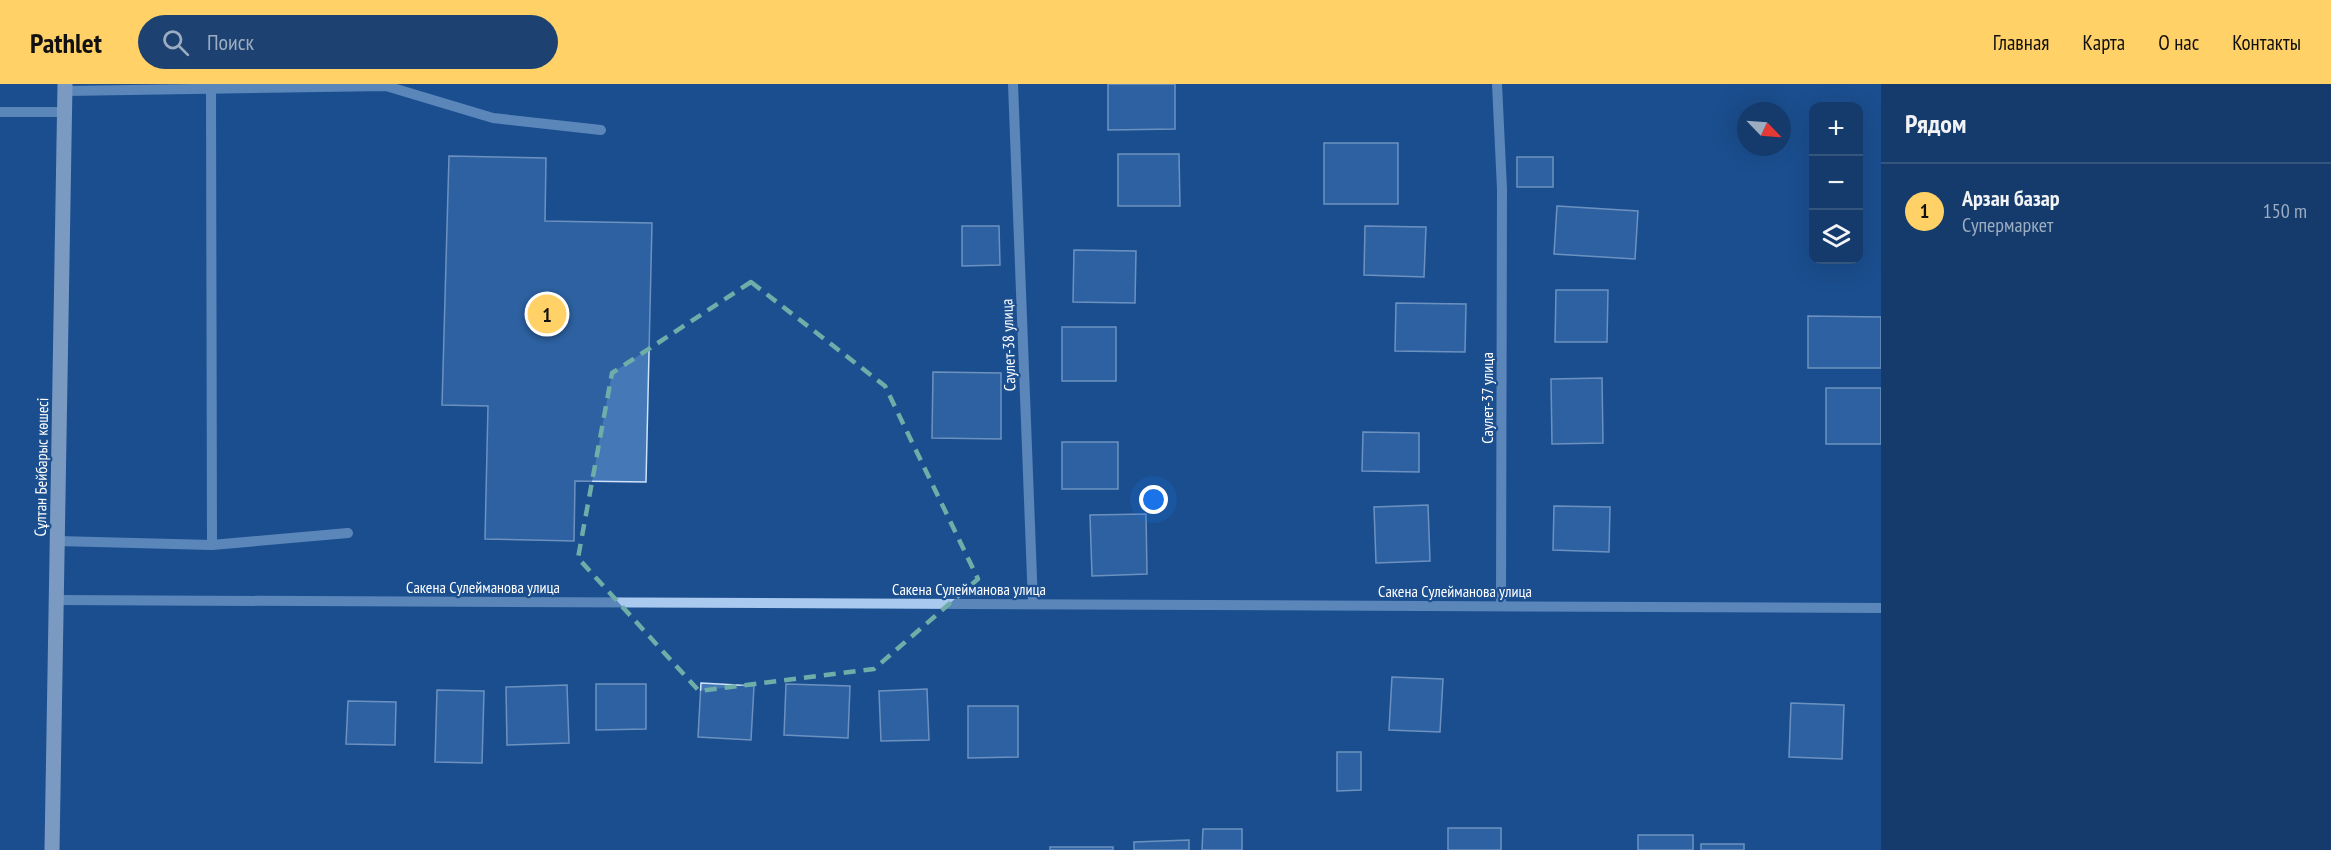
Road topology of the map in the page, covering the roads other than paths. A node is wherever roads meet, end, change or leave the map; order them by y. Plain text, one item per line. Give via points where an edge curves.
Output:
1 (1013, 84) edge
2 (1497, 84) edge
3 (211, 87) edge
4 (65, 88) edge
5 (0, 112) edge
6 (65, 112) junction
7 (601, 130) dead end
8 (348, 533) dead end
9 (57, 541) junction
10 (212, 545) junction
11 (56, 600) junction
12 (1033, 604) junction
13 (1501, 606) junction
14 (1881, 608) edge
15 (52, 850) edge

1 - 12 street, Саулет-38 улица
2 - 13 street, Саулет-37 улица via 1502,189
3 - 4 street
3 - 7 street via 386,86 493,118
3 - 10 street
4 - 6 main road, Сұлтан Бейбарыс көшесі
5 - 6 street
6 - 9 main road, Сұлтан Бейбарыс көшесі
8 - 10 street
9 - 10 street
9 - 11 main road, Сұлтан Бейбарыс көшесі
11 - 12 street, Сакена Сулейманова улица
11 - 15 main road, Сұлтан Бейбарыс көшесі
12 - 13 street, Сакена Сулейманова улица
13 - 14 street, Сакена Сулейманова улица

